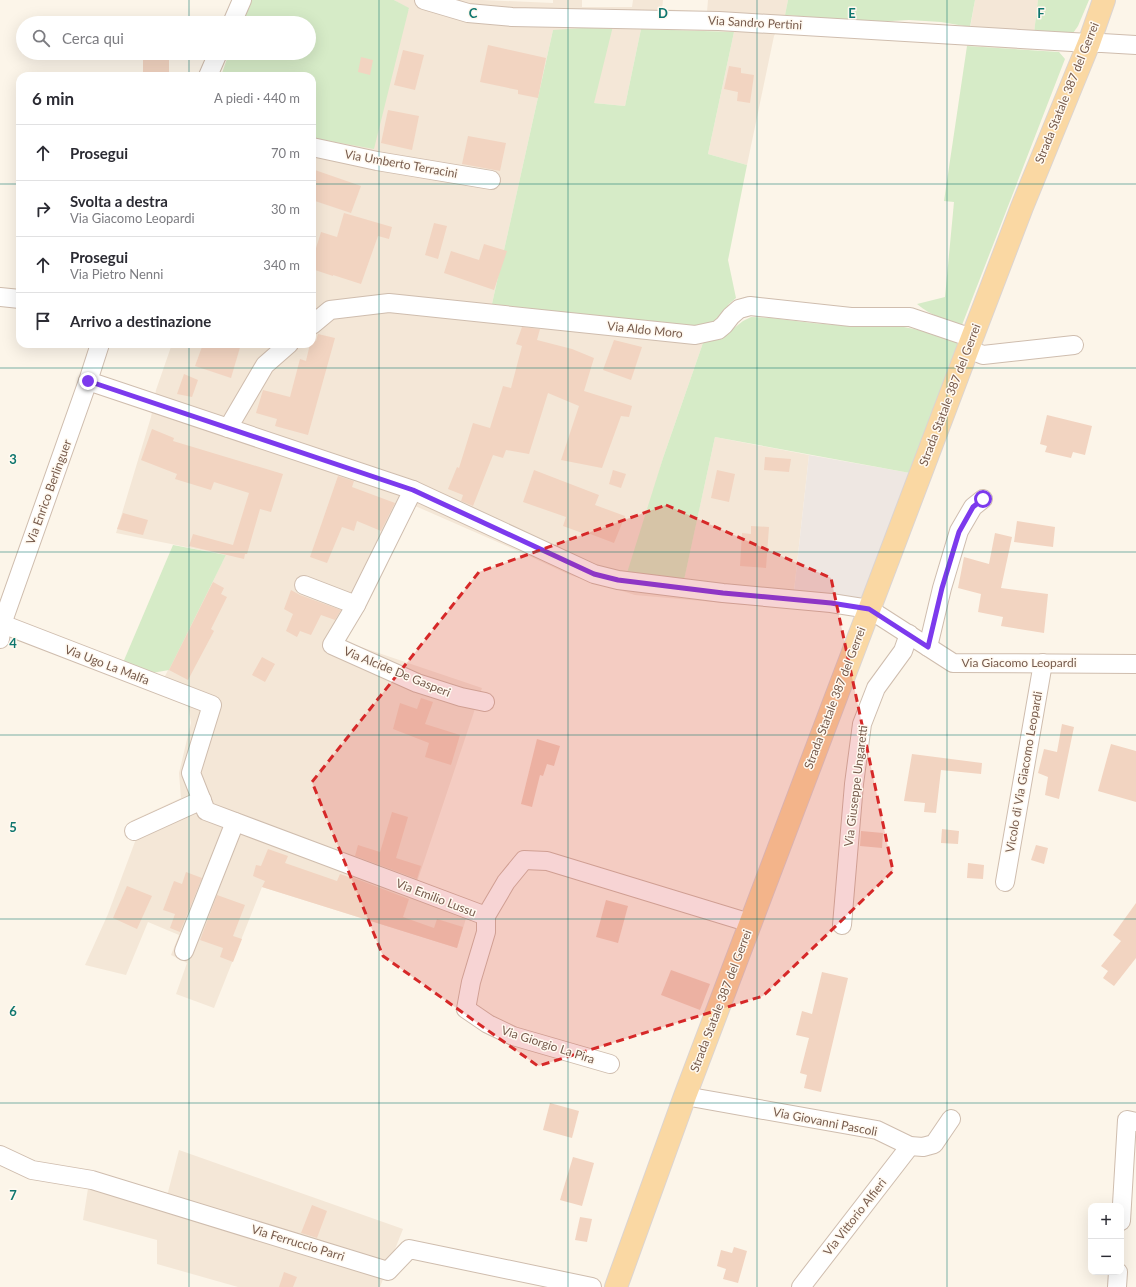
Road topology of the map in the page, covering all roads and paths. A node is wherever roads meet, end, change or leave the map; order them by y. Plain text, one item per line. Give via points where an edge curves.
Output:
1 (242, 0) edge
2 (424, 0) edge
3 (1104, 0) edge
4 (235, 16) edge
5 (1089, 43) junction
6 (1136, 45) edge
7 (215, 60) edge
8 (210, 72) edge
9 (316, 147) edge
10 (491, 180) dead end
11 (0, 297) edge
12 (16, 299) edge
13 (316, 322) edge
14 (970, 343) junction
15 (1074, 345) dead end
16 (99, 348) edge
17 (284, 348) edge
18 (88, 381) junction
19 (228, 428) junction
20 (413, 490) junction
21 (983, 499) dead end
22 (304, 585) dead end
23 (356, 605) junction
24 (869, 609) junction
25 (1, 632) edge
26 (909, 634) junction
27 (928, 647) junction
28 (1043, 663) junction
29 (1136, 664) edge
30 (485, 702) dead end
31 (212, 705) joint
32 (202, 800) junction
33 (235, 822) junction
34 (134, 831) dead end
35 (1005, 882) dead end
36 (486, 916) junction
37 (750, 923) junction
38 (842, 925) dead end
39 (184, 951) dead end
40 (610, 1064) dead end
41 (685, 1096) junction
42 (952, 1119) dead end
43 (1136, 1122) edge
44 (910, 1146) junction
45 (0, 1155) edge
46 (1122, 1203) edge
47 (1118, 1275) edge
48 (592, 1287) edge
49 (616, 1287) edge
50 (801, 1287) edge
51 (1117, 1287) edge

1 - 4 street
2 - 5 street, Via Sandro Pertini via 468,14 512,17 719,21
3 - 5 main road, Strada Statale 387 del Gerrei
5 - 6 street, Via Sandro Pertini
5 - 14 main road, Strada Statale 387 del Gerrei
7 - 8 street
9 - 10 street, Via Umberto Terracini via 377,161
11 - 12 street
13 - 14 street, Via Aldo Moro via 330,310 389,303 695,335 718,330 739,310 750,306 851,317 910,317
14 - 15 street, Via Aldo Moro via 983,355
14 - 24 main road, Strada Statale 387 del Gerrei
16 - 18 street, Via Enrico Berlinguer
17 - 19 street via 265,365
18 - 19 street
18 - 25 street, Via Enrico Berlinguer
19 - 20 street
20 - 23 street, Via Alcide De Gasperi
20 - 24 street via 594,574 618,580
21 - 27 street via 973,507 959,532
22 - 23 street
23 - 30 street, Via Alcide De Gasperi via 332,645 417,682 461,698
24 - 26 street, Via Giacomo Leopardi
24 - 37 main road, Strada Statale 387 del Gerrei
25 - 31 street, Via Ugo La Malfa
26 - 27 street, Via Giacomo Leopardi
26 - 38 street, Via Giuseppe Ungaretti via 903,651 876,688 862,724 854,784
27 - 28 street, Via Giacomo Leopardi via 953,663
28 - 29 street, Via Giacomo Leopardi
28 - 35 street, Vicolo di Via Giacomo Leopardi
31 - 32 street, Via Emilio Lussu via 191,773
32 - 33 street, Via Emilio Lussu via 206,811
32 - 34 street
33 - 36 street, Via Emilio Lussu
33 - 39 street
36 - 37 street, Via Emilio Lussu via 506,882 524,860 547,861
36 - 40 street, Via Giorgio La Pira via 486,932 466,1009 488,1024 513,1036
37 - 41 main road, Strada Statale 387 del Gerrei
41 - 44 street, Via Giovanni Pascoli via 877,1130
41 - 49 main road, Strada Statale 387 del Gerrei
42 - 44 street, Via Giovanni Pascoli via 934,1144 923,1147
43 - 46 street via 1128,1120
44 - 50 street, Via Vittorio Alfieri
45 - 48 street, Via Ferruccio Parri via 32,1170 92,1180 388,1271 409,1249
47 - 51 street

